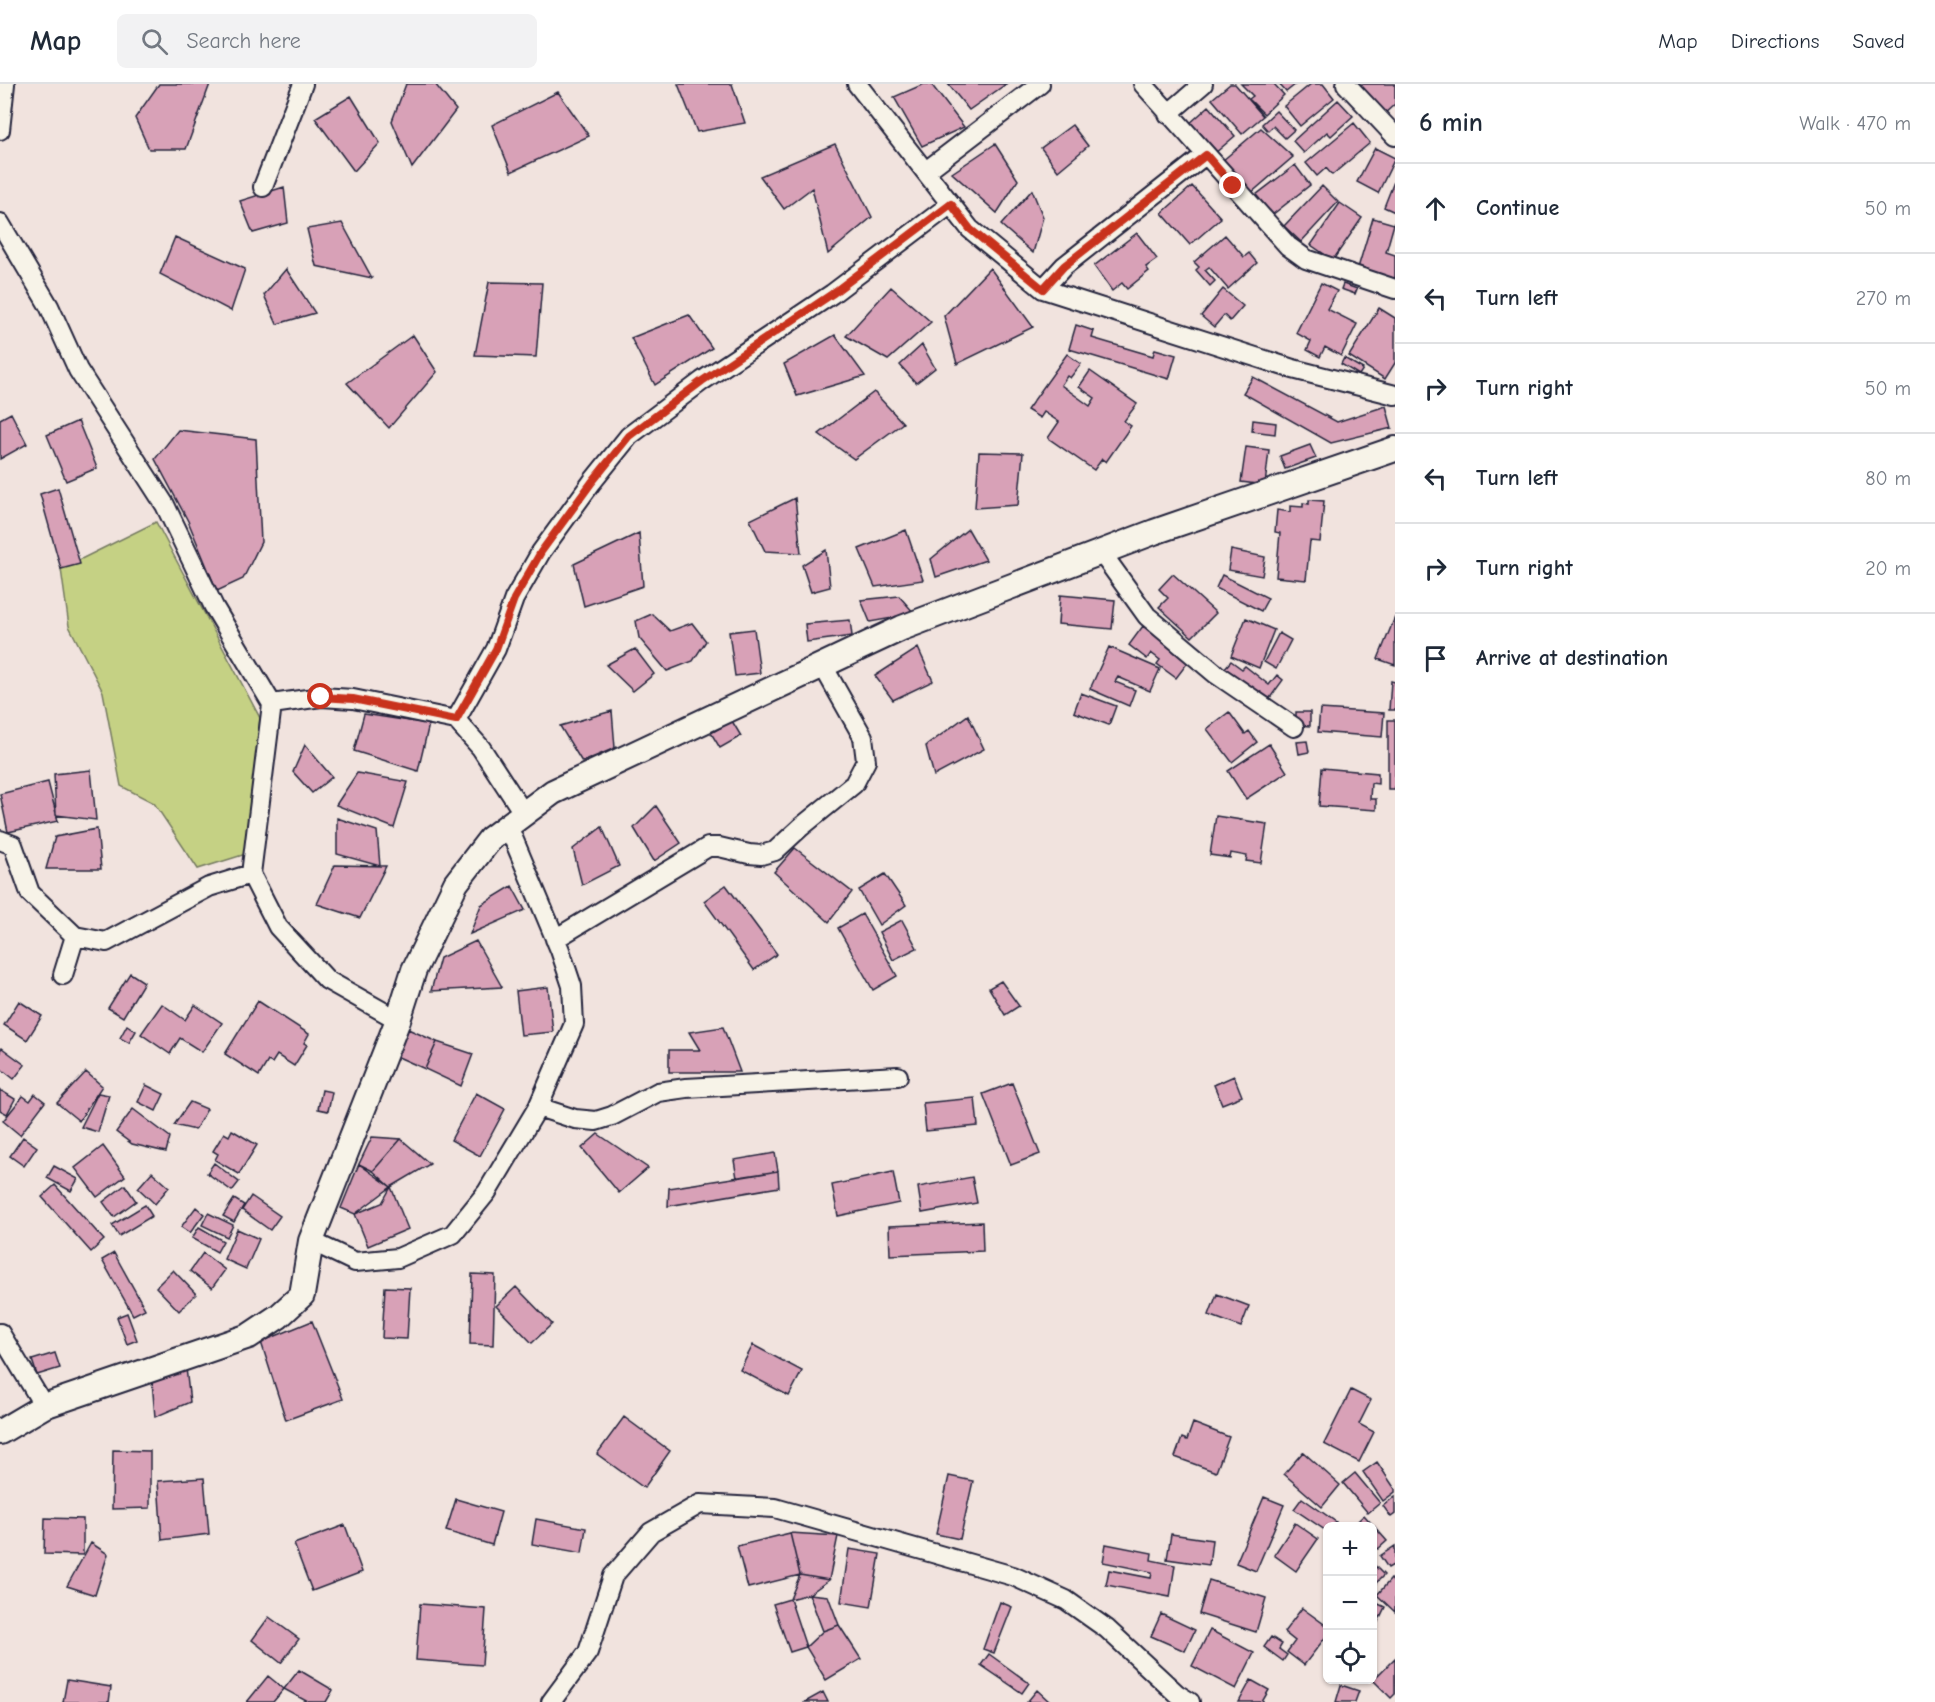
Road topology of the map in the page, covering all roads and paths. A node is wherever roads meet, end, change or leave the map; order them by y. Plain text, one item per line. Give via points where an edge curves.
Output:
1 (5, 84) edge
2 (303, 84) edge
3 (857, 84) edge
4 (1040, 84) edge
5 (1143, 84) edge
6 (1203, 84) edge
7 (1347, 84) edge
8 (1168, 114) junction
9 (0, 130) edge
10 (1395, 136) edge
11 (1206, 155) junction
12 (926, 171) junction
13 (263, 187) dead end
14 (951, 204) junction
15 (0, 223) edge
16 (1043, 289) junction
17 (1395, 289) edge
18 (1395, 395) edge
19 (1395, 449) edge
20 (1101, 552) junction
21 (823, 666) junction
22 (272, 704) junction
23 (456, 720) junction
24 (1294, 727) dead end
25 (516, 820) junction
26 (0, 840) edge
27 (251, 874) junction
28 (75, 936) junction
29 (555, 939) junction
30 (63, 975) dead end
31 (398, 1020) junction
32 (898, 1076) dead end
33 (538, 1107) junction
34 (311, 1241) junction
35 (0, 1332) edge
36 (44, 1406) junction
37 (0, 1432) edge
38 (550, 1702) edge
39 (1190, 1702) edge

1 - 9 street
2 - 13 street
3 - 12 street
4 - 12 street
5 - 8 street
6 - 8 street
7 - 10 street
8 - 11 street
11 - 16 street via 1064,266
11 - 17 street via 1288,246 1306,259
12 - 14 street
14 - 16 street via 970,229
14 - 23 street via 832,294 702,381 629,436 541,552 514,599 496,649
15 - 22 street via 50,306 78,370 165,505 214,607
16 - 18 street via 1293,369
19 - 20 street
20 - 21 street via 902,628
20 - 24 street via 1147,616 1215,674
21 - 25 street via 554,792
21 - 29 street via 863,737 866,761 854,784 775,851 761,855 708,847
22 - 23 street via 321,697
22 - 27 street
23 - 25 street via 481,748
25 - 29 street
25 - 31 street via 490,839 456,883 414,970
26 - 28 street via 13,845 30,893
27 - 28 street via 208,887 106,942
27 - 31 street via 278,927 327,980
28 - 30 street
29 - 33 street via 572,986 574,1024
31 - 34 street
32 - 33 street via 658,1092 596,1121
33 - 34 street via 487,1192 453,1234 398,1258 355,1262
34 - 36 street via 302,1295 249,1336
35 - 36 street
36 - 37 street
38 - 39 street via 588,1652 613,1576 651,1532 700,1504 775,1509 1013,1576 1066,1600 1107,1629

